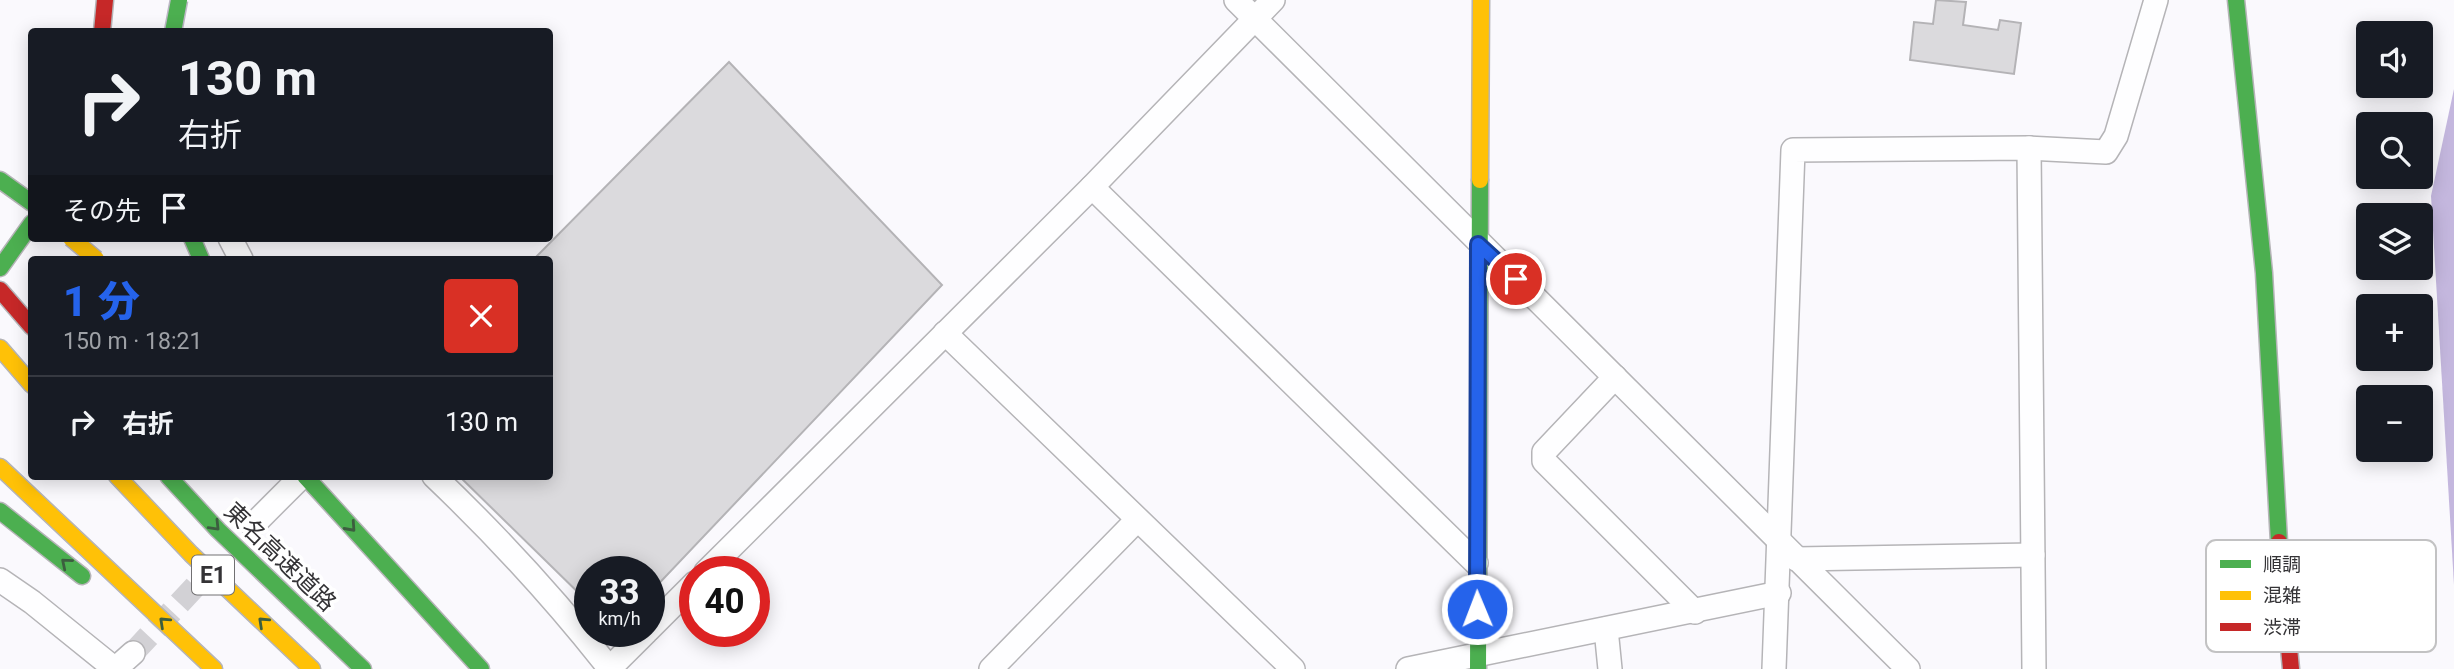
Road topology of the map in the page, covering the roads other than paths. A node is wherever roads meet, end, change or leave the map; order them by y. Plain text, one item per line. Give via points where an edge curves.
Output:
1 (105, 0) edge
2 (173, 0) edge
3 (179, 0) edge
4 (1236, 0) edge
5 (1273, 0) edge
6 (1481, 0) edge
7 (2156, 0) edge
8 (2236, 0) edge
9 (1254, 18) junction
10 (103, 28) edge
11 (174, 28) edge
12 (175, 28) edge
13 (2029, 148) junction
14 (0, 180) edge
15 (1092, 187) junction
16 (28, 201) edge
17 (28, 229) edge
18 (76, 242) edge
19 (78, 242) edge
20 (1478, 244) junction
21 (63, 256) edge
22 (92, 256) edge
23 (0, 268) edge
24 (0, 290) edge
25 (28, 322) edge
26 (945, 333) junction
27 (0, 348) edge
28 (1615, 377) junction
29 (28, 380) edge
30 (0, 467) edge
31 (121, 480) edge
32 (172, 480) edge
33 (300, 480) edge
34 (308, 480) edge
35 (438, 480) edge
36 (0, 511) edge
37 (1137, 520) junction
38 (253, 526) dead end
39 (1779, 539) junction
40 (2279, 540) edge
41 (2033, 555) junction
42 (722, 556) edge
43 (1796, 559) junction
44 (1476, 563) junction
45 (0, 580) edge
46 (90, 583) dead end
47 (1779, 593) junction
48 (679, 599) edge
49 (1695, 612) junction
50 (665, 613) edge
51 (1606, 629) junction
52 (153, 635) dead end
53 (631, 647) edge
54 (133, 653) tunnel mouth
55 (1478, 662) edge
56 (115, 669) edge
57 (194, 669) edge
58 (214, 669) edge
59 (312, 669) edge
60 (363, 669) edge
61 (481, 669) edge
62 (610, 669) edge
63 (991, 669) edge
64 (1293, 669) edge
65 (1408, 669) edge
66 (1610, 669) edge
67 (1774, 669) edge
68 (1908, 669) edge
69 (2034, 669) edge

1 - 10 main road
2 - 11 street
3 - 12 main road, bridge
4 - 9 street
5 - 9 street
6 - 20 main road
7 - 13 street via 2116,136 2106,152
8 - 40 main road via 2264,273
9 - 15 street
9 - 20 street
13 - 39 street via 1793,150
13 - 41 street
14 - 16 main road
15 - 26 street
15 - 44 street
17 - 23 main road
18 - 22 main road, bridge
19 - 21 street
20 - 28 street
20 - 44 main road
24 - 25 main road
26 - 37 street
26 - 42 street
27 - 29 main road
28 - 39 street
28 - 49 street via 1544,452 1544,461
58 -> 30 main road
59 -> 31 main road, E1
32 -> 60 main road, 東名高速道路 / E1
33 - 38 street
34 -> 61 main road
35 - 62 street via 496,535
46 -> 36 main road
37 - 63 street
37 - 64 street
39 - 43 street
39 - 47 street
41 - 43 street
41 - 69 street
43 - 68 street
44 - 55 main road
45 - 56 street
47 - 49 street
47 - 67 street
48 - 50 street
49 - 51 street
51 - 55 street
51 - 66 street
52 - 57 main road
53 - 62 street
54 - 56 street
55 - 65 street

